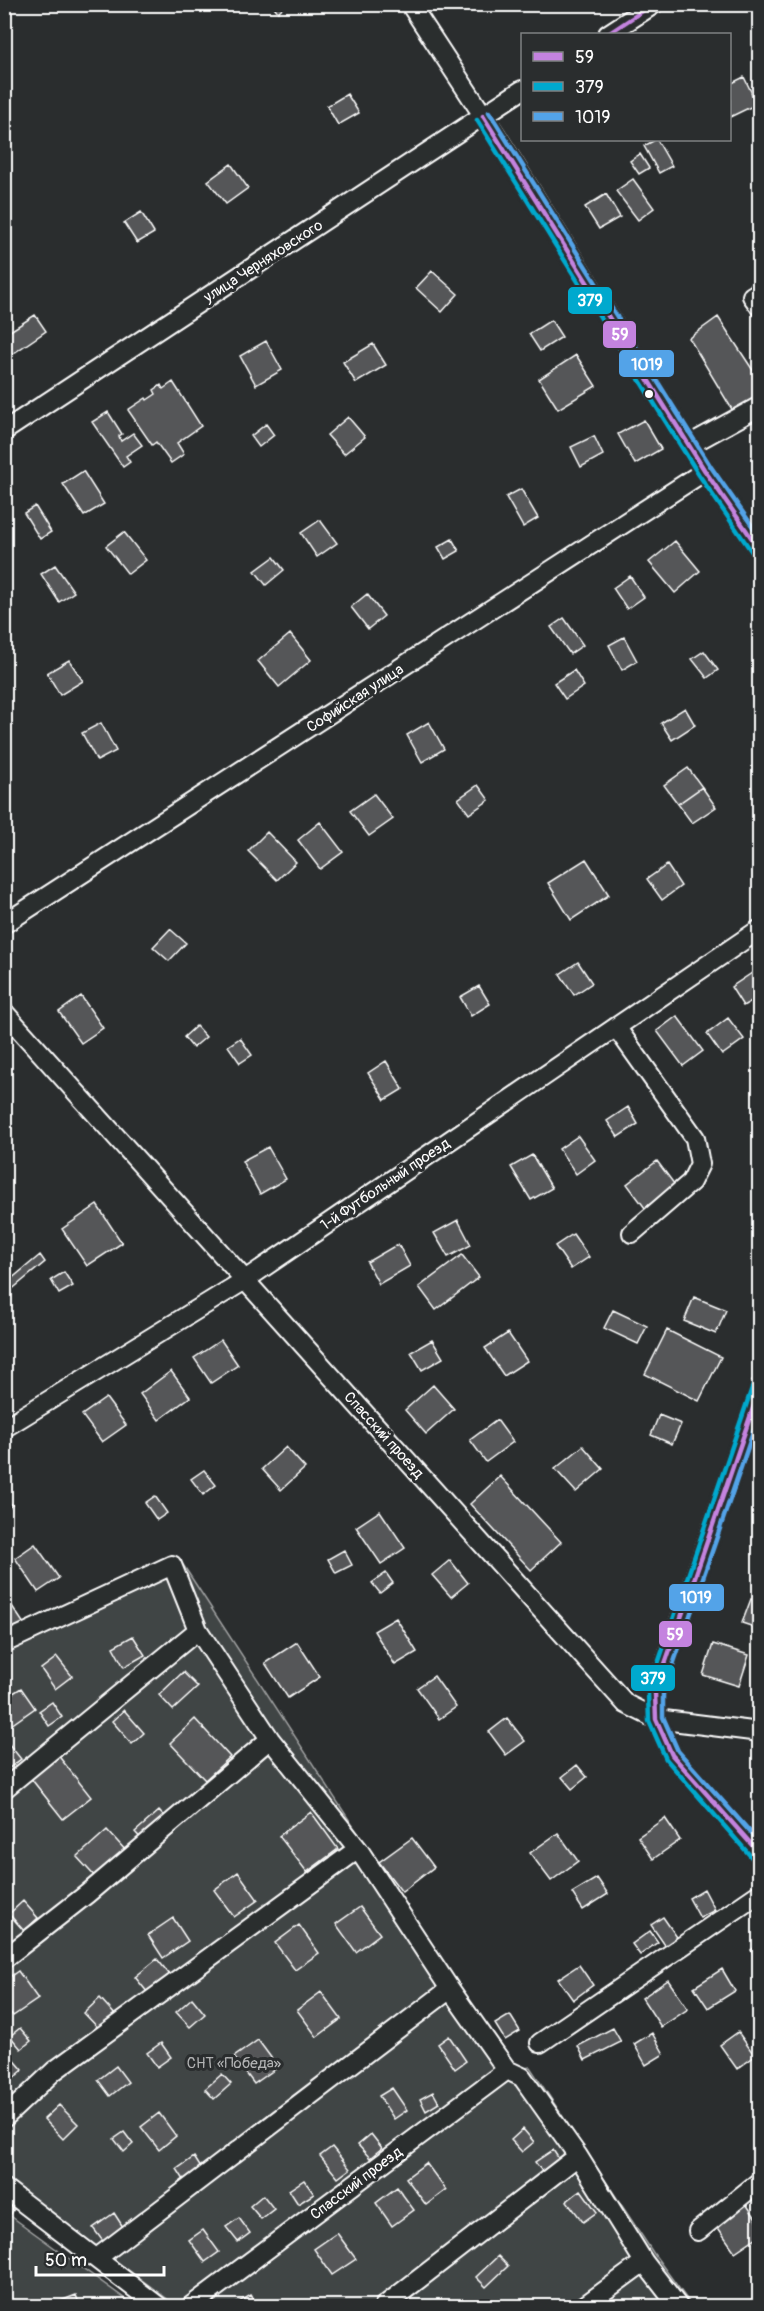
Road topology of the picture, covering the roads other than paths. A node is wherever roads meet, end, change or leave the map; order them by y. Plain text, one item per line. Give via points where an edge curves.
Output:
1 (410, 4) edge
2 (654, 4) edge
3 (610, 33) edge
4 (521, 91) edge
5 (483, 116) junction
6 (759, 291) edge
7 (759, 308) edge
8 (759, 406) edge
9 (4, 431) edge
10 (689, 445) junction
11 (705, 471) junction
12 (759, 551) edge
13 (4, 924) edge
14 (759, 929) edge
15 (4, 1012) edge
16 (616, 1027) junction
17 (632, 1233) dead end
18 (245, 1280) junction
19 (759, 1387) edge
20 (4, 1428) edge
21 (198, 1630) junction
22 (4, 1643) edge
23 (656, 1719) junction
24 (759, 1732) edge
25 (270, 1738) junction
26 (4, 1789) edge
27 (358, 1849) junction
28 (759, 1855) edge
29 (759, 1893) edge
30 (4, 1959) edge
31 (450, 1989) junction
32 (540, 2043) dead end
33 (514, 2074) junction
34 (4, 2118) edge
35 (578, 2156) junction
36 (759, 2181) edge
37 (4, 2188) edge
38 (698, 2231) dead end
39 (97, 2258) junction
40 (644, 2262) junction
41 (158, 2307) edge
42 (192, 2307) edge
43 (384, 2307) edge
44 (584, 2307) edge
45 (678, 2307) edge

1 - 5 street
2 - 3 street
4 - 5 street, улица Черняховского
5 - 9 street, улица Черняховского
5 - 10 street
6 - 7 street via 752,296
8 - 10 street
10 - 11 street
11 - 12 street
11 - 13 street, Софийская улица
14 - 16 street, 1-й Футбольный проезд
15 - 18 street, Спасский проезд
16 - 17 street via 695,1138 700,1164 691,1182
16 - 18 street, 1-й Футбольный проезд
18 - 20 street, 1-й Футбольный проезд
18 - 23 street, Спасский проезд via 626,1704
19 - 23 street via 655,1693
21 - 22 street via 171,1565
21 - 25 street
21 - 26 street
23 - 24 street, Спасский проезд
23 - 28 street via 672,1755
25 - 27 street
25 - 30 street via 87,1894
27 - 31 street
27 - 34 street via 54,2071
29 - 32 street
31 - 33 street
31 - 39 street
33 - 35 street
33 - 42 street, Спасский проезд
35 - 40 street
35 - 43 street
36 - 38 street
37 - 39 street
39 - 41 street
40 - 44 street
40 - 45 street

